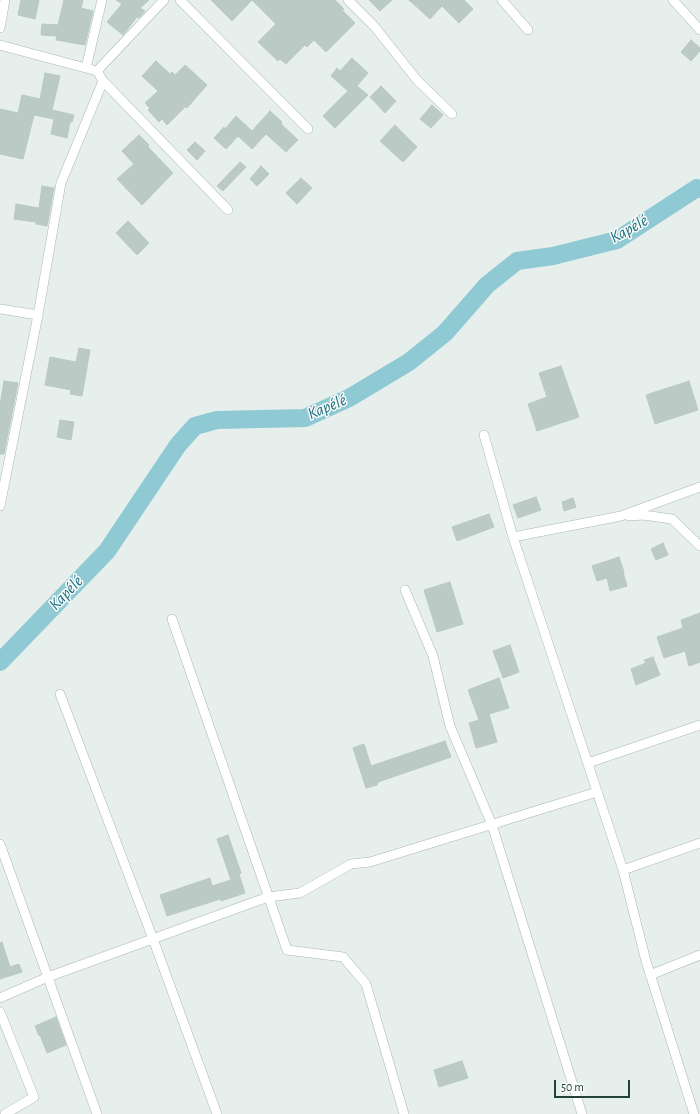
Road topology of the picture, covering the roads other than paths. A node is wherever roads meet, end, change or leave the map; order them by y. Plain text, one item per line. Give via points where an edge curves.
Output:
1 (5, 0) edge
2 (102, 0) edge
3 (164, 0) edge
4 (180, 0) edge
5 (348, 0) edge
6 (502, 0) edge
7 (673, 0) edge
8 (0, 28) edge
9 (528, 30) dead end
10 (700, 30) edge
11 (0, 45) edge
12 (86, 68) junction
13 (97, 71) junction
14 (103, 81) junction
15 (452, 114) dead end
16 (308, 129) dead end
17 (228, 210) dead end
18 (0, 309) edge
19 (38, 315) junction
20 (484, 435) dead end
21 (700, 486) edge
22 (0, 506) edge
23 (621, 516) junction
24 (513, 537) junction
25 (700, 546) edge
26 (405, 590) dead end
27 (172, 619) dead end
28 (60, 694) dead end
29 (700, 725) edge
30 (588, 763) junction
31 (597, 792) junction
32 (492, 825) junction
33 (700, 843) edge
34 (0, 844) edge
35 (623, 870) junction
36 (268, 897) junction
37 (153, 939) junction
38 (700, 955) edge
39 (650, 975) junction
40 (48, 977) junction
41 (0, 998) edge
42 (0, 1012) edge
43 (5, 1114) edge
44 (97, 1114) edge
45 (217, 1114) edge
46 (404, 1114) edge
47 (582, 1114) edge
48 (694, 1114) edge

1 - 8 street
2 - 12 street
3 - 13 street
4 - 16 street
5 - 15 street via 374,26 417,80
6 - 9 street
7 - 10 street
11 - 12 street
12 - 13 street
13 - 14 street
14 - 17 street
14 - 19 street via 62,183
18 - 19 street
19 - 22 street
20 - 24 street
21 - 23 street
23 - 24 street
23 - 25 street via 672,519
24 - 30 street
26 - 32 street via 432,656 450,726
27 - 36 street
28 - 37 street
29 - 30 street
30 - 31 street
31 - 32 street
31 - 35 street
32 - 36 street via 370,862 351,864 300,894
32 - 47 street
33 - 35 street
34 - 40 street
35 - 39 street
36 - 37 street
36 - 46 street via 287,950 343,957 366,984
37 - 40 street
37 - 45 street
38 - 39 street
39 - 48 street
40 - 41 street
40 - 44 street
42 - 43 street via 34,1097

